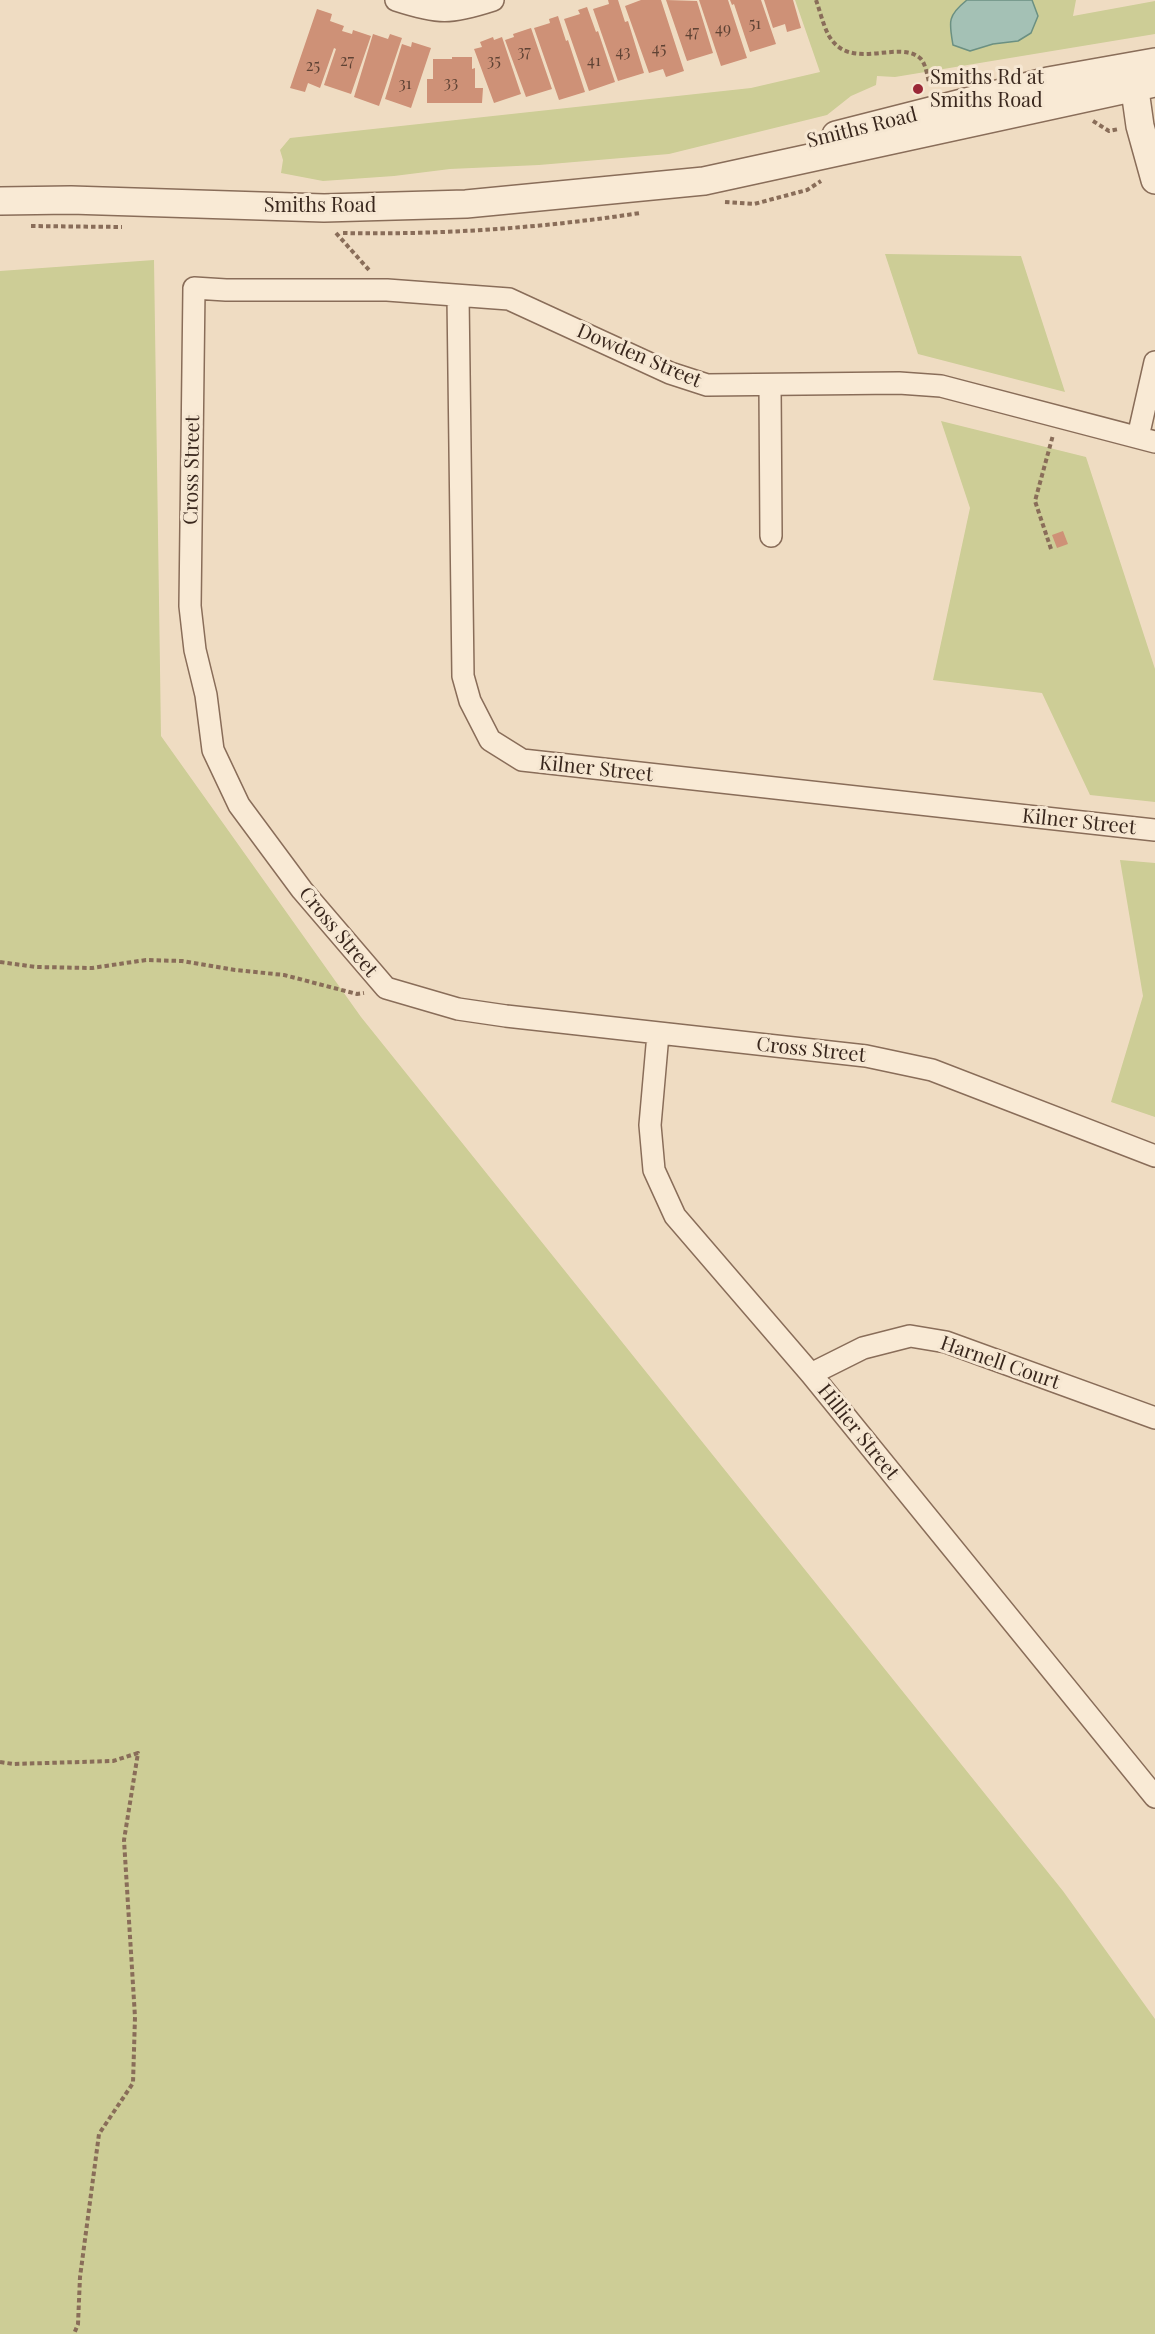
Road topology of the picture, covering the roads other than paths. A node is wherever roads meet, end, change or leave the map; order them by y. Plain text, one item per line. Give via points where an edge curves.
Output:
1 (396, 0) edge
2 (493, 0) edge
3 (1144, 74) edge
4 (1155, 180) edge
5 (0, 201) edge
6 (194, 288) joint
7 (458, 296) junction
8 (1155, 362) edge
9 (770, 385) junction
10 (1147, 440) edge
11 (771, 536) dead end
12 (1155, 830) edge
13 (658, 1034) junction
14 (1155, 1156) edge
15 (811, 1374) junction
16 (1155, 1418) edge
17 (1155, 1797) edge

1 - 2 street via 429,11 452,11
3 - 4 street, Smiths Road via 1140,126
3 - 5 street, Smiths Road via 704,181 466,204 336,207
6 - 7 street, Dowden Street via 387,290
6 - 13 street, Cross Street via 190,606 213,750 239,805 302,890 386,988 458,1009
7 - 9 street, Dowden Street via 509,299 670,373 707,385
7 - 12 street, Kilner Street via 463,676 470,701 490,740 522,760
8 - 10 street
9 - 10 street, Dowden Street via 941,386
9 - 11 street
13 - 14 street, Cross Street via 866,1056 932,1070
13 - 15 street, Hillier Street via 650,1125 654,1170 675,1216
15 - 16 street, Harnell Court via 862,1348 909,1336 946,1342
15 - 17 street, Hillier Street

